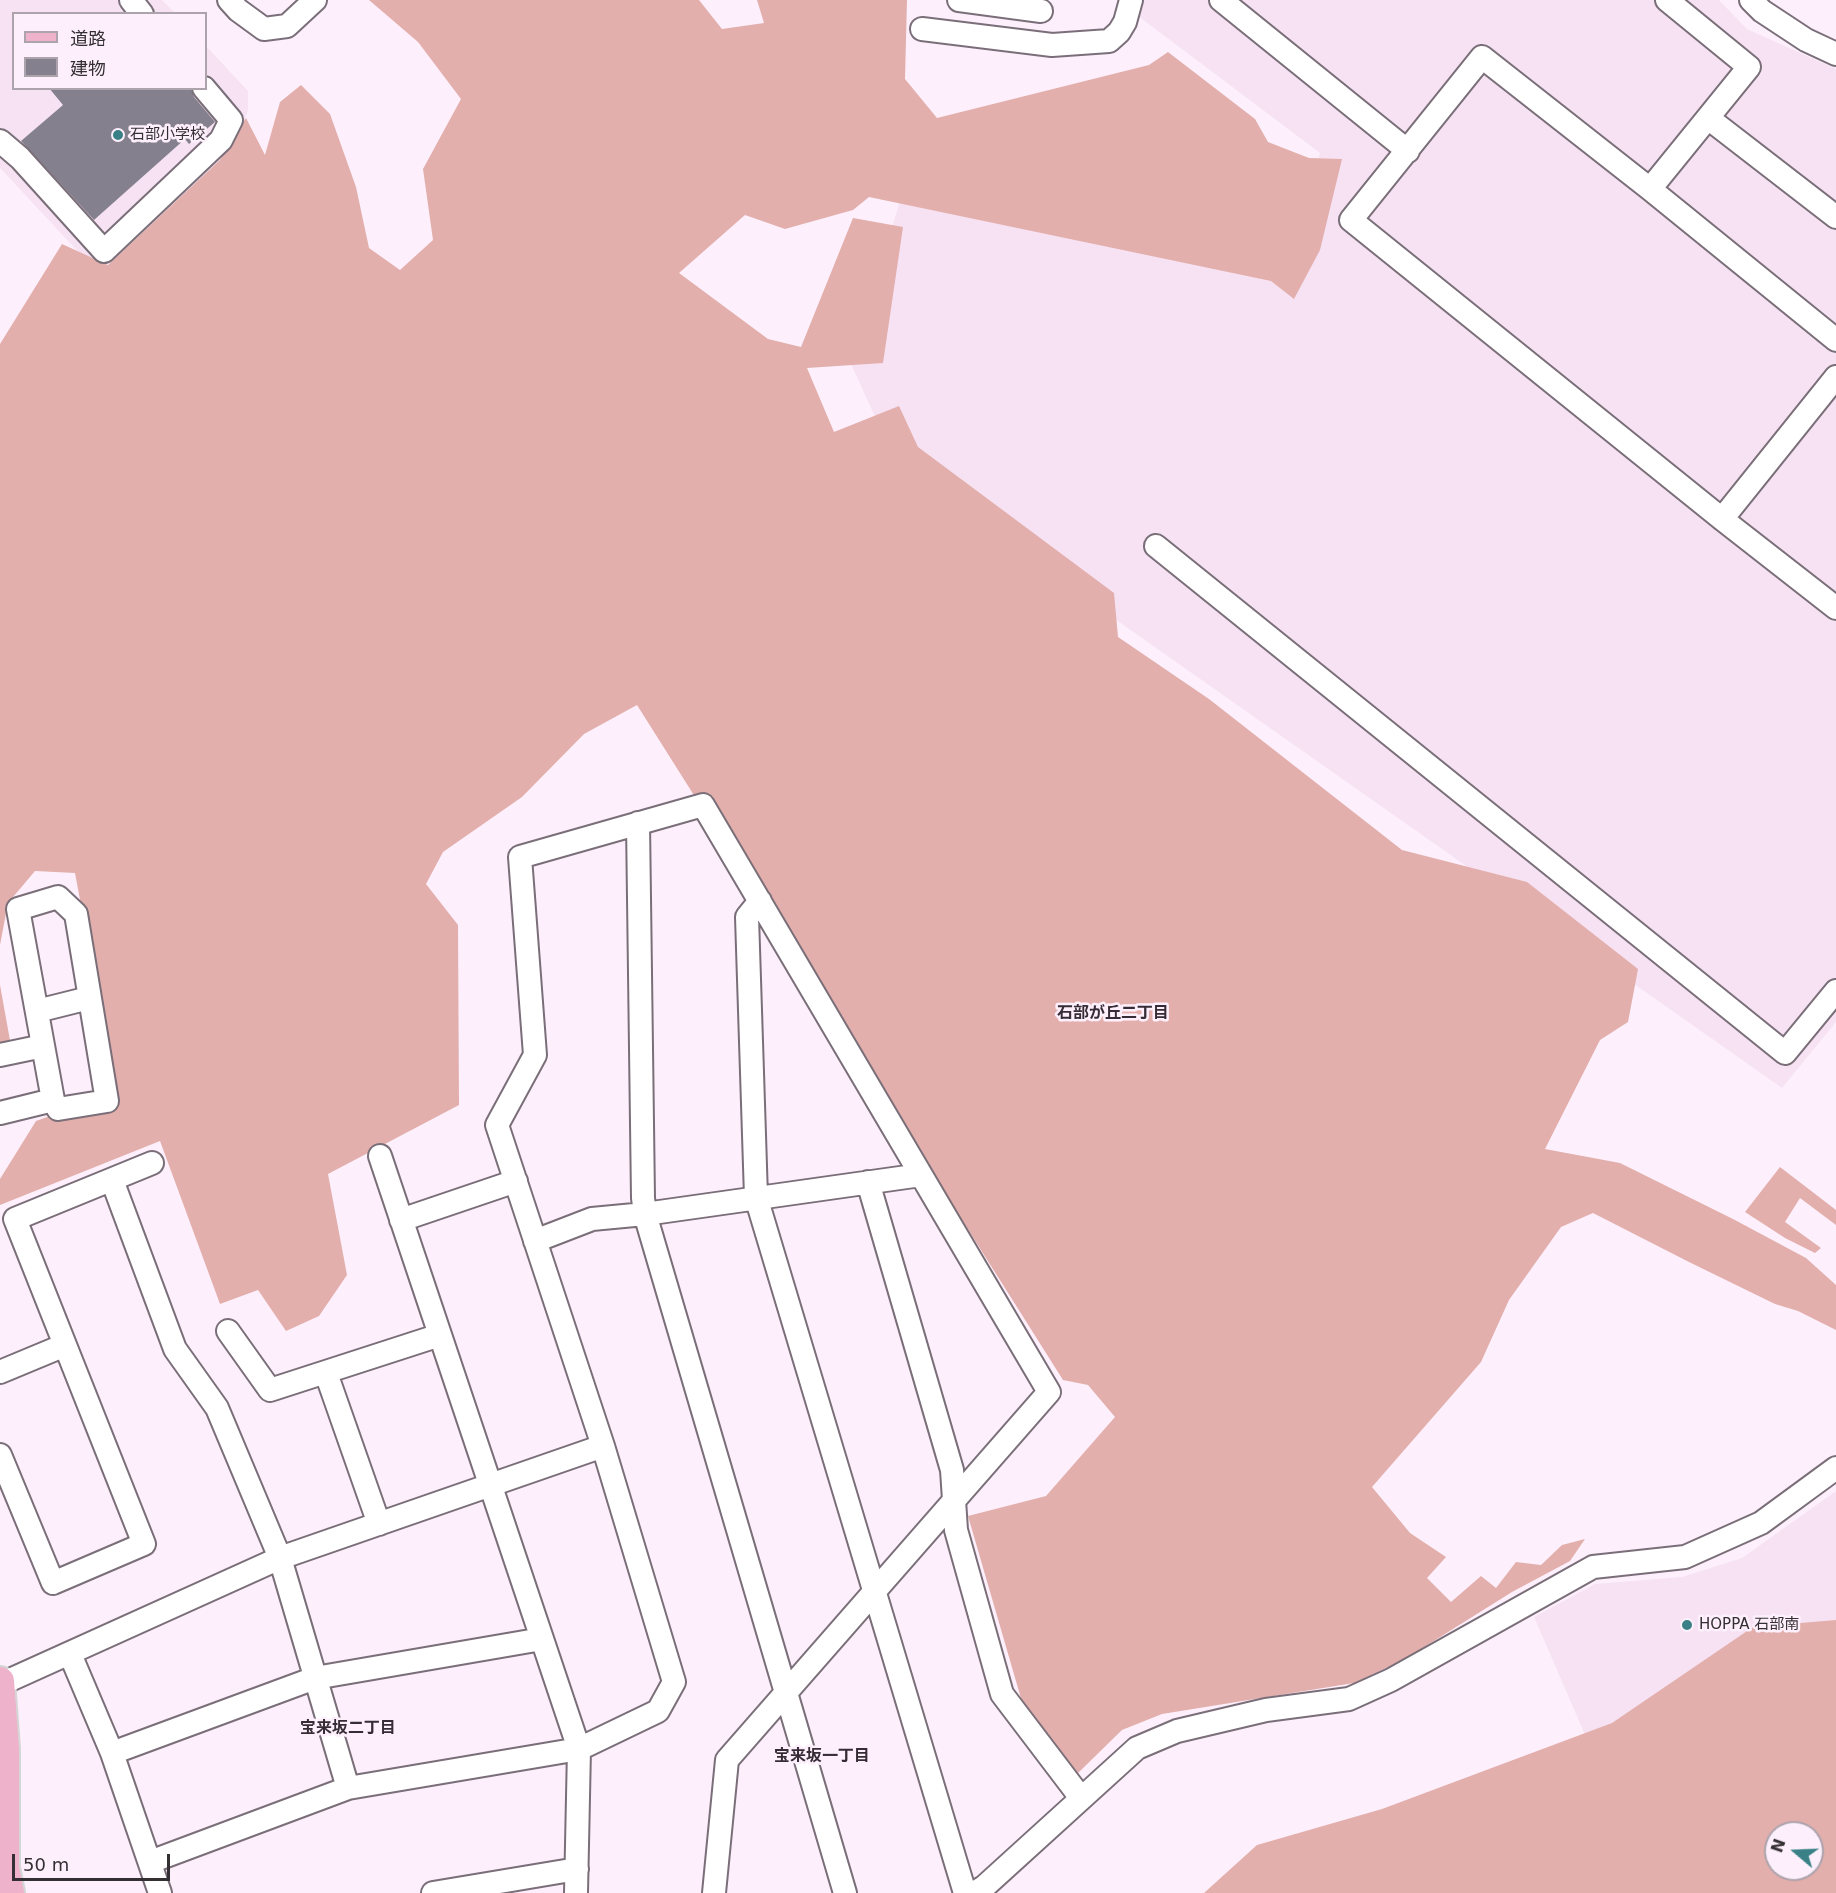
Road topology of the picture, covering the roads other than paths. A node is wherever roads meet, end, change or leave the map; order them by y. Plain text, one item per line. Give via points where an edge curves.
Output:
1 (131, 0) edge
2 (229, 0) edge
3 (315, 0) edge
4 (959, 0) edge
5 (1131, 0) edge
6 (1221, 0) edge
7 (1667, 0) edge
8 (1751, 0) edge
9 (1041, 6) edge
10 (140, 12) edge
11 (922, 28) dead end
12 (1039, 43) junction
13 (1836, 54) edge
14 (206, 90) edge
15 (1708, 118) junction
16 (1, 142) edge
17 (1408, 151) junction
18 (1650, 189) junction
19 (1836, 217) edge
20 (1836, 340) edge
21 (1836, 377) edge
22 (1722, 519) junction
23 (1156, 546) dead end
24 (1836, 608) edge
25 (638, 823) junction
26 (760, 901) junction
27 (1836, 991) edge
28 (89, 998) junction
29 (37, 1011) junction
30 (43, 1046) junction
31 (0, 1055) edge
32 (53, 1100) junction
33 (0, 1113) edge
34 (380, 1156) dead end
35 (152, 1163) dead end
36 (921, 1174) junction
37 (112, 1179) junction
38 (516, 1181) junction
39 (868, 1182) junction
40 (756, 1197) junction
41 (645, 1214) junction
42 (401, 1220) junction
43 (535, 1241) junction
44 (228, 1330) dead end
45 (440, 1335) junction
46 (65, 1345) junction
47 (0, 1372) edge
48 (326, 1372) junction
49 (603, 1446) junction
50 (0, 1455) edge
51 (1836, 1468) edge
52 (490, 1485) junction
53 (954, 1501) junction
54 (379, 1524) junction
55 (280, 1558) junction
56 (874, 1592) junction
57 (542, 1639) junction
58 (70, 1654) junction
59 (315, 1678) junction
60 (0, 1683) edge
61 (785, 1691) junction
62 (579, 1749) junction
63 (112, 1752) junction
64 (348, 1788) junction
65 (3, 1790) edge
66 (1081, 1798) junction
67 (150, 1862) junction
68 (577, 1869) junction
69 (10, 1891) edge
70 (160, 1893) edge
71 (433, 1893) edge
72 (576, 1893) edge
73 (714, 1893) edge
74 (845, 1893) edge
75 (965, 1893) edge
76 (974, 1893) edge

1 - 10 street
2 - 3 street via 264,29 287,26
4 - 9 street
5 - 12 street via 1125,22 1109,41
6 - 17 street
7 - 15 street via 1749,67
8 - 13 street via 1806,40
9 - 12 street
11 - 12 street
14 - 16 street via 231,120 221,140 104,251
15 - 18 street
15 - 19 street
17 - 18 street via 1482,57
17 - 22 street via 1351,220
18 - 20 street
21 - 22 street
22 - 24 street
23 - 27 street via 1785,1053
25 - 26 street via 703,805
25 - 38 street via 520,857 535,1055 497,1125
25 - 41 street
26 - 36 street
26 - 40 street via 747,917
28 - 29 street
28 - 29 street via 76,914 58,897 18,909
28 - 32 street via 107,1101 58,1109
29 - 30 street
30 - 31 street
30 - 32 street
32 - 33 street
34 - 42 street
35 - 37 street
36 - 39 street
36 - 53 street via 1049,1392
37 - 46 street via 15,1219
37 - 55 street via 175,1349 217,1408
38 - 42 street
38 - 43 street
39 - 40 street
39 - 53 street via 952,1470
40 - 41 street
40 - 56 street
41 - 43 street via 592,1219
41 - 61 street
42 - 45 street
43 - 49 street
44 - 48 street via 270,1390
45 - 48 street
45 - 52 street
46 - 47 street
46 - 50 street via 144,1544 53,1583
48 - 54 street
49 - 52 street
49 - 62 street via 674,1682 658,1711
51 - 66 street via 1761,1523 1685,1557 1593,1567 1391,1680 1348,1699 1266,1710 1177,1731 1137,1748
52 - 54 street
52 - 57 street
53 - 56 street
53 - 66 street via 956,1530 1002,1694
54 - 55 street
55 - 58 street
55 - 59 street
56 - 61 street
56 - 75 street
57 - 59 street
57 - 62 street
58 - 60 street
58 - 63 street
59 - 63 street
59 - 64 street
60 - 65 main road via 5,1749
61 - 73 street via 727,1760
61 - 74 street
62 - 64 street
62 - 68 street
63 - 67 street
64 - 67 street
65 - 69 main road via 5,1868
66 - 76 street
67 - 70 street
68 - 71 street
68 - 72 street

